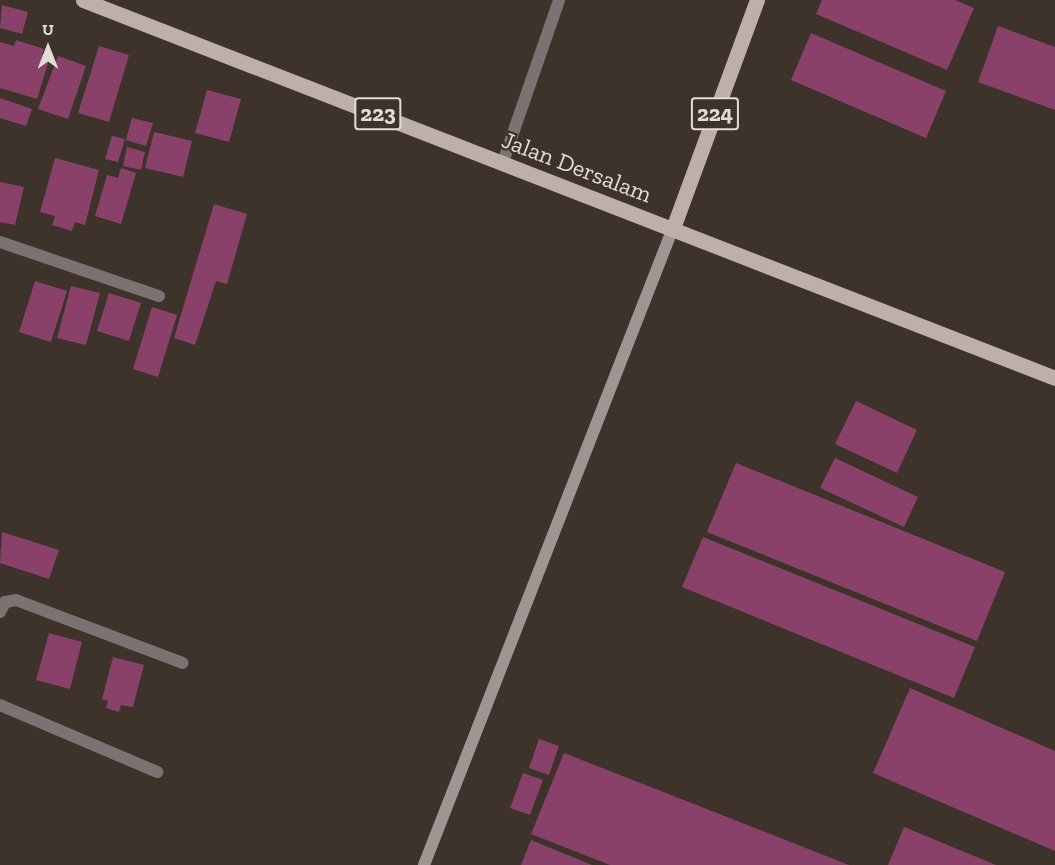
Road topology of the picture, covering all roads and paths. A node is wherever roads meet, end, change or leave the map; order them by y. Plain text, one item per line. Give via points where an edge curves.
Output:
1 (83, 0) edge
2 (559, 0) edge
3 (757, 0) edge
4 (503, 162) junction
5 (673, 228) junction
6 (0, 242) edge
7 (159, 296) dead end
8 (1055, 378) edge
9 (0, 612) edge
10 (183, 663) dead end
11 (0, 705) edge
12 (157, 772) dead end
13 (424, 865) edge

1 - 4 main road, Jalan Dersalam / 223
2 - 4 street
3 - 5 main road, 224
4 - 5 main road, Jalan Dersalam / 223
5 - 8 main road, Jalan Dersalam
5 - 13 main road
6 - 7 street
9 - 10 street via 5,602 16,600
11 - 12 street

